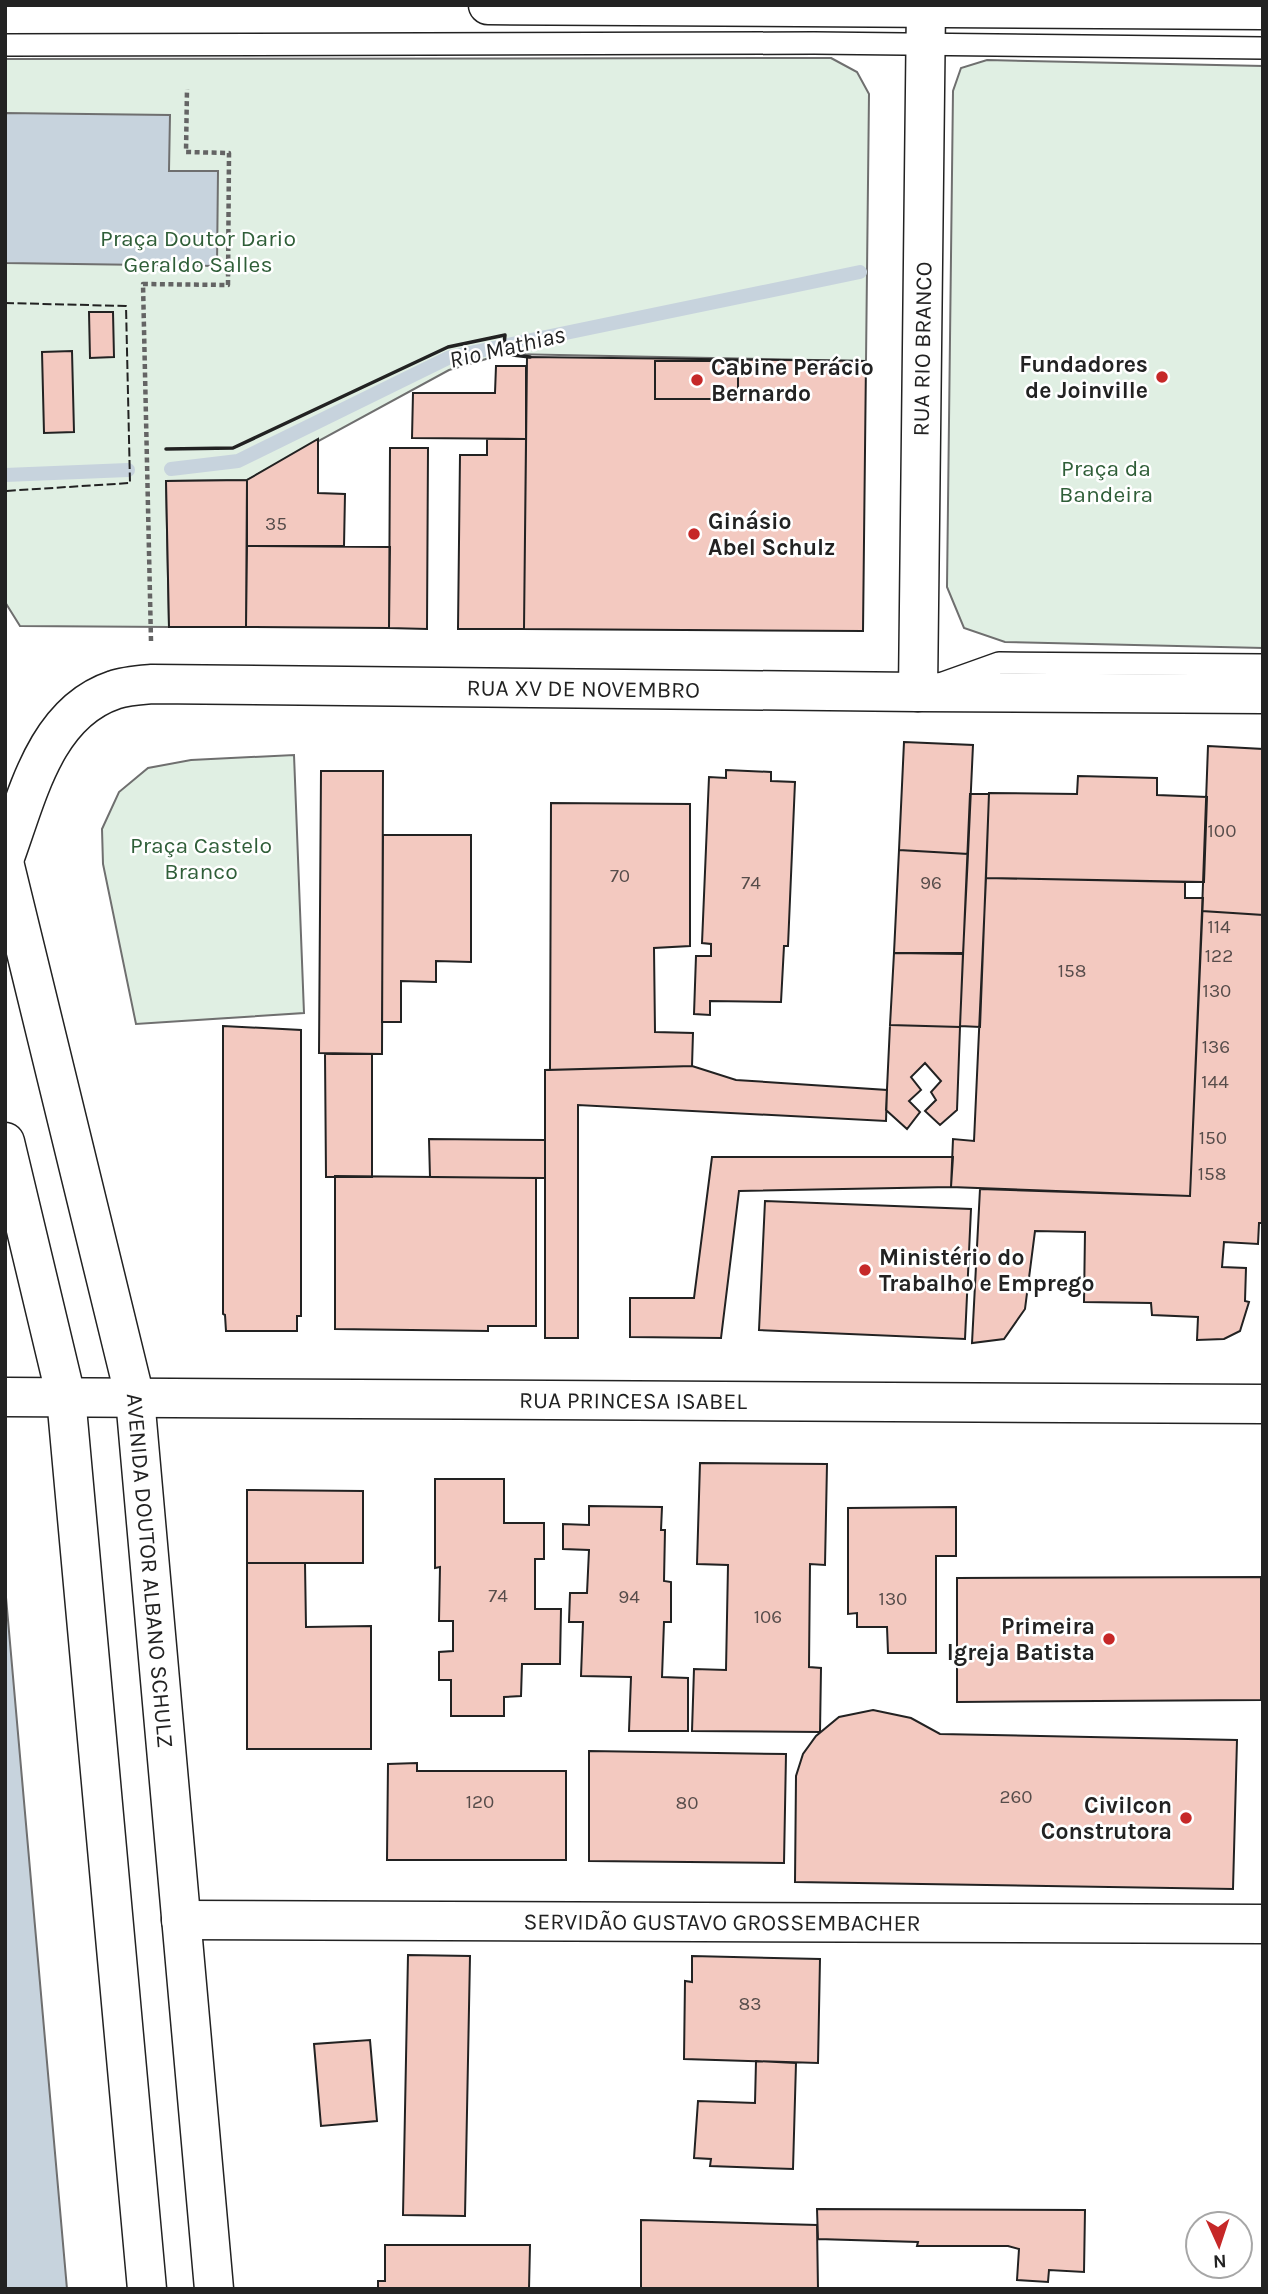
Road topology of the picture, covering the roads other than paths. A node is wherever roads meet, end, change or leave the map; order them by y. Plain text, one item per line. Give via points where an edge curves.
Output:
1 (488, 5) edge
2 (1263, 10) edge
3 (926, 19) edge
4 (5, 44) edge
5 (1263, 48) edge
6 (1263, 665) edge
7 (918, 692) junction
8 (1263, 694) edge
9 (5, 857) edge
10 (5, 866) edge
11 (5, 1142) edge
12 (16, 1397) edge
13 (66, 1397) junction
14 (135, 1398) junction
15 (1263, 1404) edge
16 (181, 1920) junction
17 (1263, 1924) edge
18 (147, 2289) edge
19 (214, 2289) edge

1 - 3 main road
2 - 3 main road
3 - 4 lane
3 - 5 lane
3 - 7 main road, RUA RIO BRANCO
6 - 7 lane via 999,663
7 - 8 main road, RUA XV DE NOVEMBRO
7 - 9 main road, RUA XV DE NOVEMBRO via 152,684 114,690 85,706 57,733 36,772
10 - 14 main road, AVENIDA DOUTOR ALBANO SCHULZ
11 - 13 main road
12 - 13 main road, RUA PRINCESA ISABEL
13 - 14 main road, RUA PRINCESA ISABEL
13 - 18 main road
14 - 15 main road, RUA PRINCESA ISABEL
14 - 16 main road, AVENIDA DOUTOR ALBANO SCHULZ
16 - 17 main road, SERVIDÃO GUSTAVO GROSSEMBACHER
16 - 19 main road, AVENIDA DOUTOR ALBANO SCHULZ

